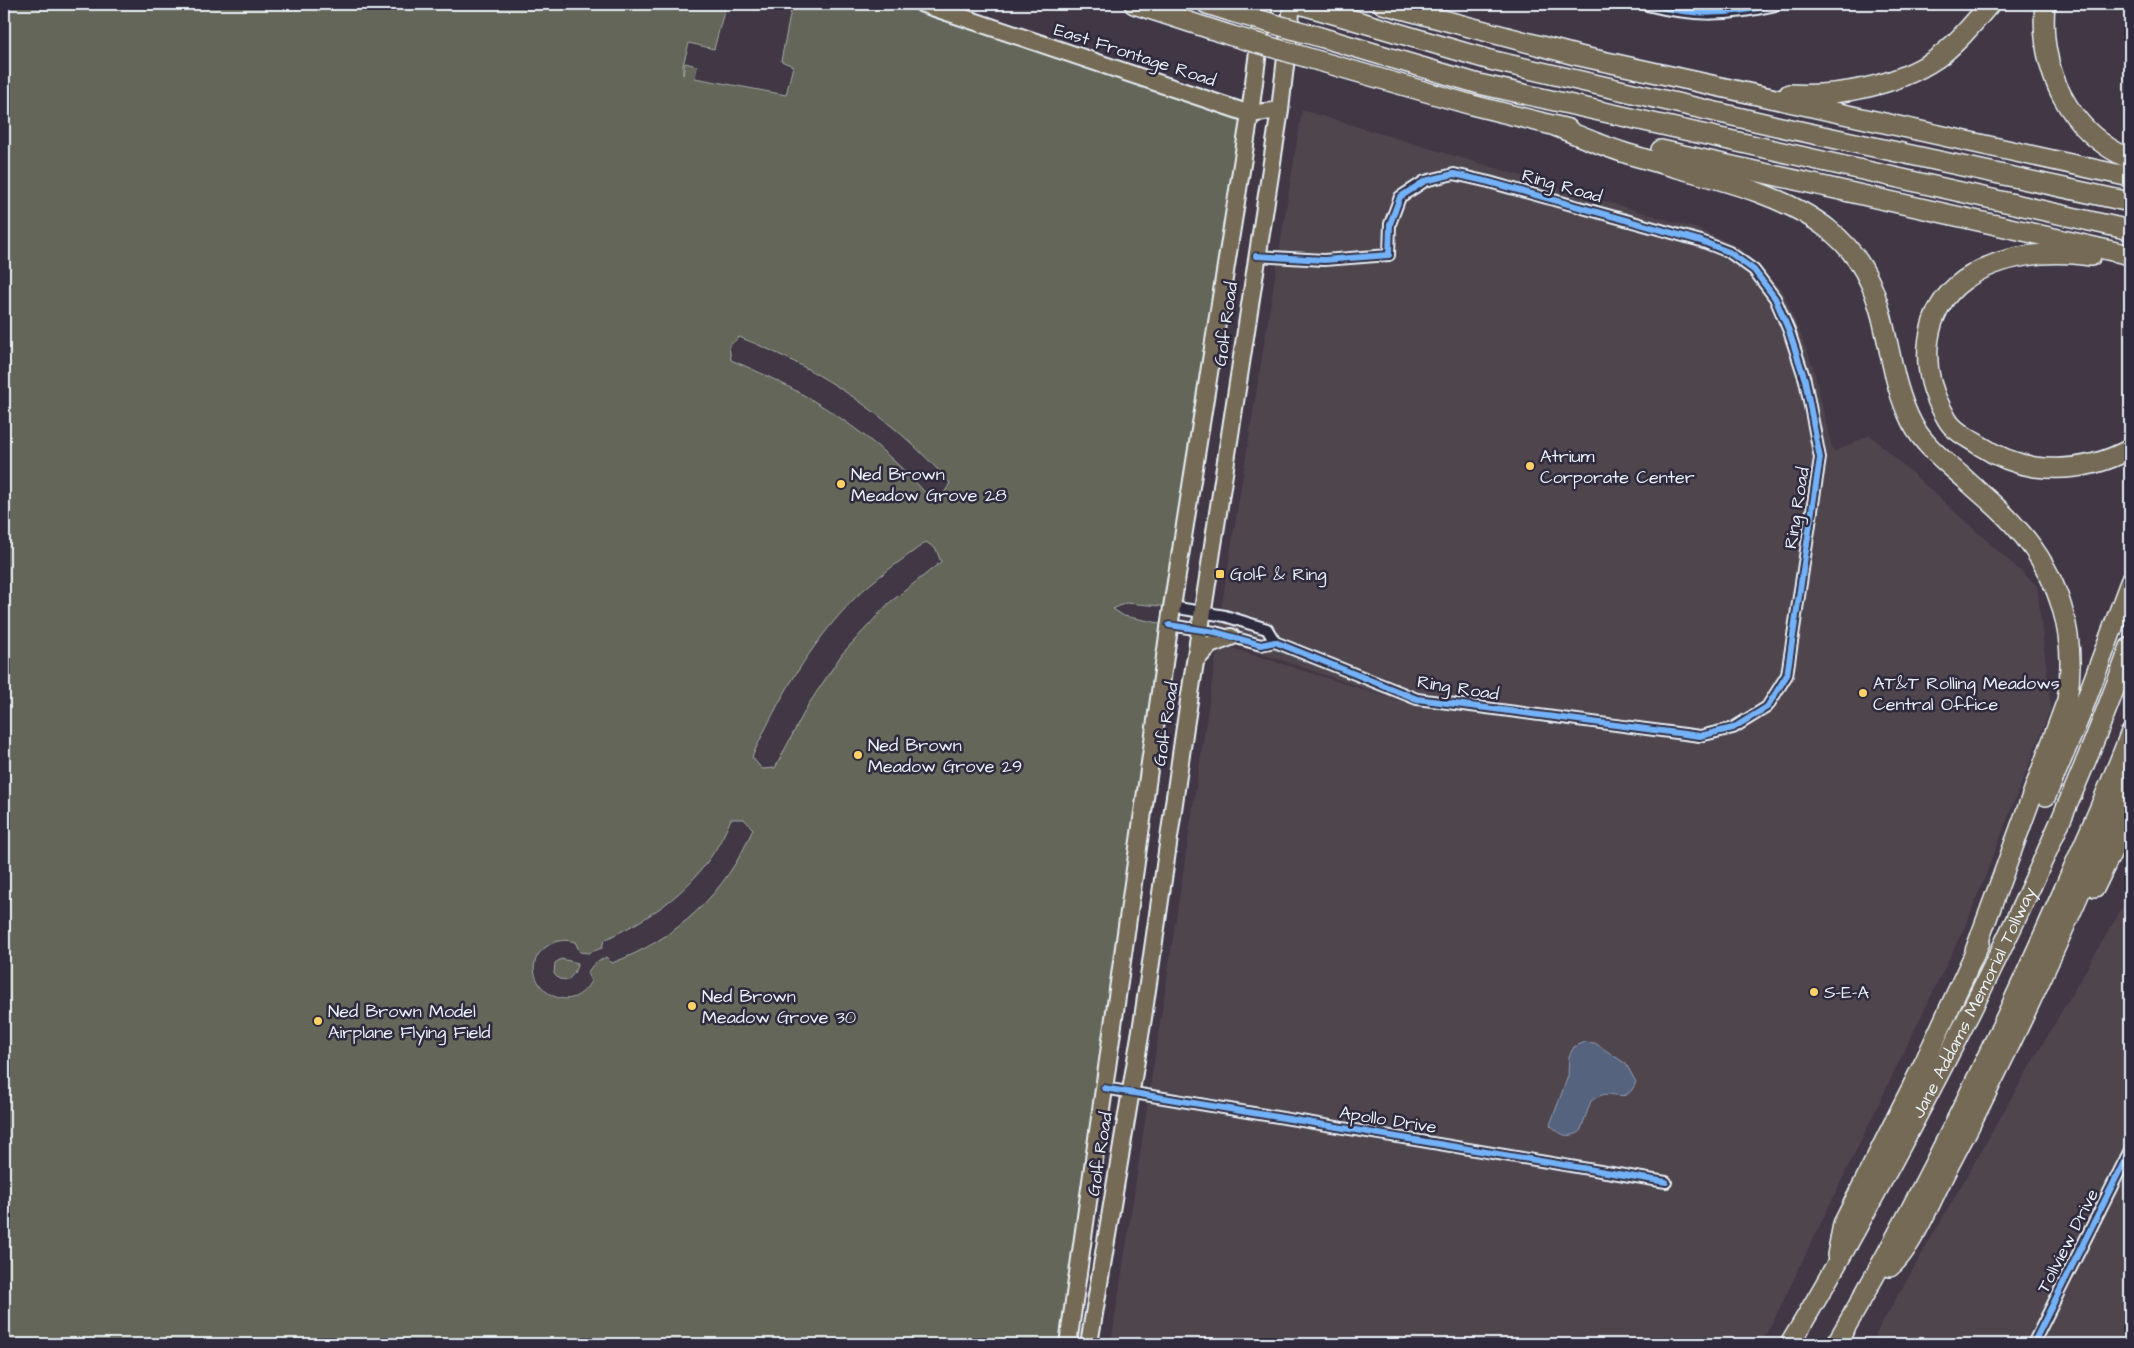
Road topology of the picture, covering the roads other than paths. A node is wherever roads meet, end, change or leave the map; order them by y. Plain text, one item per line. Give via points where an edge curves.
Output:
1 (923, 4) edge
2 (1134, 4) edge
3 (1207, 4) edge
4 (1264, 4) edge
5 (1292, 4) edge
6 (1299, 4) edge
7 (1383, 4) edge
8 (1647, 4) edge
9 (1776, 4) edge
10 (1990, 4) edge
11 (2046, 4) edge
12 (1724, 89) junction
13 (1280, 110) junction
14 (1250, 114) junction
15 (1555, 126) junction
16 (2130, 159) edge
17 (2130, 177) edge
18 (2130, 202) edge
19 (2130, 230) edge
20 (2130, 255) edge
21 (1256, 256) junction
22 (2130, 260) edge
23 (2130, 449) edge
24 (2130, 582) edge
25 (1172, 607) junction
26 (1204, 612) junction
27 (1169, 625) junction
28 (1201, 631) junction
29 (1232, 637) junction
30 (1274, 642) junction
31 (2130, 647) edge
32 (1196, 660) junction
33 (2130, 734) edge
34 (2130, 775) edge
35 (2130, 814) edge
36 (1975, 952) junction
37 (2037, 990) junction
38 (1104, 1088) junction
39 (1130, 1092) junction
40 (2130, 1150) edge
41 (1666, 1182) dead end
42 (1833, 1273) junction
43 (1871, 1284) junction
44 (1068, 1344) edge
45 (1089, 1344) edge
46 (1790, 1344) edge
47 (1836, 1344) edge
48 (2033, 1344) edge

1 - 14 main road, East Frontage Road
2 - 15 highway, bridge via 1229,35
3 - 19 highway, bridge via 1478,84
4 - 14 main road, Golf Road
5 - 13 main road, Golf Road
6 - 18 highway via 1490,60
7 - 12 highway via 1575,55
8 - 9 street via 1714,14
10 - 12 highway via 1937,58 1882,84 1810,96
11 - 16 highway via 2045,46 2061,98 2098,141
12 - 17 highway
13 - 14 main road, East Frontage Road
13 - 21 main road, Golf Road
14 - 25 main road, Golf Road
15 - 20 highway
15 - 36 highway via 1622,152 1673,165 1767,197 1800,210 1828,229 1856,258 1876,295 1903,402 1913,425 1929,446 2014,524 2049,573 2063,607 2069,636 2071,671 2067,700
21 - 26 main road, Golf Road
21 - 30 street, Ring Road via 1324,260 1390,255 1390,224 1400,197 1424,181 1454,174 1701,241 1728,252 1754,270 1776,298 1805,380 1820,458 1787,675 1766,707 1733,728 1700,736 1417,699
22 - 23 highway via 2060,254 2022,257 1984,268 1949,294 1929,335 1926,358 1933,392 1951,425 1996,456 2031,466 2067,468 2109,459
24 - 36 highway via 2080,716 2023,852
25 - 26 street, Ring Road
25 - 27 main road, Golf Road
26 - 28 main road, Golf Road
26 - 30 street, Ring Road via 1267,629
27 - 28 street, Ring Road
27 - 38 main road, Golf Road
28 - 29 street, Ring Road
28 - 32 main road, Golf Road
29 - 30 street, Ring Road via 1261,645
29 - 32 main road via 1210,645
31 - 42 highway, Jane Addams Memorial Tollway via 2073,794 1993,970
32 - 39 main road, Golf Road
33 - 43 highway, Jane Addams Memorial Tollway via 2024,980
34 - 37 highway
35 - 37 highway via 2077,923
36 - 42 highway via 1924,1064 1843,1224
37 - 43 highway via 1911,1237 1896,1262
38 - 39 street, Apollo Drive
38 - 44 main road, Golf Road
39 - 41 street, Apollo Drive
39 - 45 main road, Golf Road
40 - 48 street, Tollview Drive
42 - 46 highway, Jane Addams Memorial Tollway
43 - 47 highway, Jane Addams Memorial Tollway

